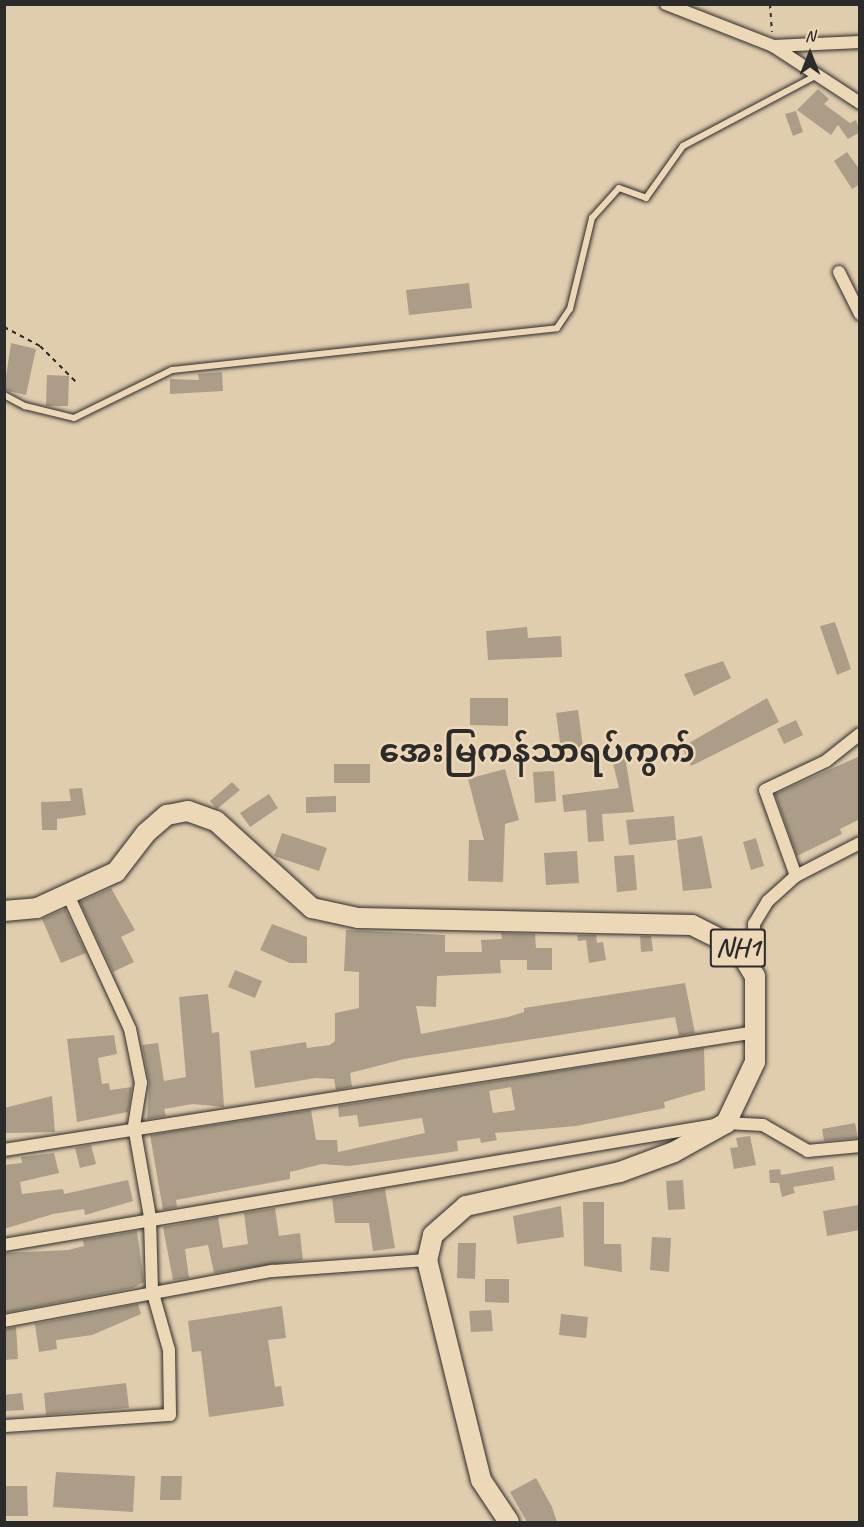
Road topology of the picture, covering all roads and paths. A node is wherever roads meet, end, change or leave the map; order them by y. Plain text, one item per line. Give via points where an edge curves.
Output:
1 (666, 4) edge
2 (770, 4) edge
3 (860, 42) edge
4 (773, 46) junction
5 (818, 74) junction
6 (860, 103) edge
7 (839, 272) dead end
8 (860, 314) edge
9 (4, 327) edge
10 (76, 382) dead end
11 (4, 395) edge
12 (860, 734) edge
13 (860, 843) edge
14 (796, 876) junction
15 (68, 895) junction
16 (4, 911) edge
17 (755, 976) junction
18 (756, 1032) junction
19 (726, 1123) junction
20 (135, 1126) junction
21 (860, 1146) edge
22 (4, 1150) edge
23 (150, 1216) junction
24 (4, 1245) edge
25 (427, 1260) junction
26 (152, 1290) junction
27 (4, 1321) edge
28 (4, 1426) edge
29 (509, 1522) edge

1 - 4 street
2 - 4 path
3 - 4 street
4 - 5 street
5 - 6 street
5 - 11 lane via 683,146 646,198 619,188 592,218 570,309 557,328 172,370 74,418 25,406
7 - 8 street
9 - 10 path via 40,346
12 - 14 street via 826,761 765,790
13 - 14 street
14 - 17 street via 768,901 754,924
15 - 16 highway, NH1 via 37,908
15 - 17 highway, NH1 via 116,872 146,833 167,815 188,811 216,821 312,908 358,918 692,926 738,948
15 - 20 street via 130,1029 141,1083
17 - 18 highway, NH1
18 - 19 highway, NH1 via 755,1062
18 - 20 street
19 - 21 street via 763,1125 808,1151
19 - 23 street
19 - 25 highway via 674,1152 621,1172 466,1206 433,1235
20 - 22 street
20 - 23 street
23 - 24 street
23 - 26 street
25 - 26 street via 272,1271
25 - 29 highway via 481,1480
26 - 27 street
26 - 28 street via 169,1350 170,1415

